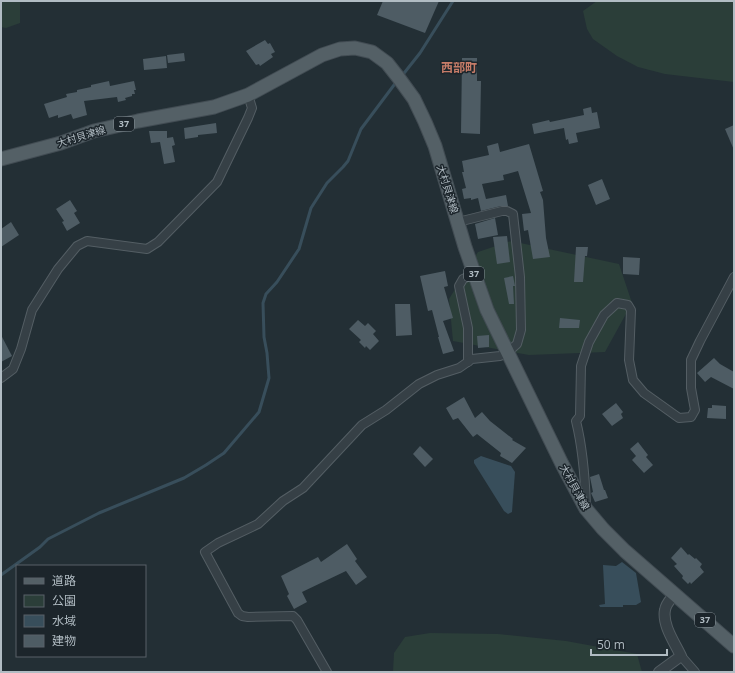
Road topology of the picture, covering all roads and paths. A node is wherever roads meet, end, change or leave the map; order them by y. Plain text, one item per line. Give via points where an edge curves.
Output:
1 (248, 95) junction
2 (1, 159) edge
3 (458, 222) junction
4 (474, 274) junction
5 (734, 277) edge
6 (508, 352) junction
7 (468, 362) junction
8 (1, 378) edge
9 (586, 509) junction
10 (675, 594) junction
11 (734, 646) edge
12 (681, 656) junction
13 (327, 672) edge
14 (659, 672) edge
15 (695, 672) edge

1 - 2 main road, 大村貝津線 / 37 via 214,107 94,131
1 - 3 main road, 大村貝津線 / 37 via 322,55 340,49 355,48 372,52 387,63 414,100 435,146
1 - 8 street via 252,108 217,182 158,242 147,249 87,241 77,246 58,269 32,310 22,350 13,369
3 - 4 main road, 大村貝津線 / 37
3 - 6 street via 502,211 512,214 520,277 521,330 517,344
4 - 6 main road, 大村貝津線 / 37 via 487,310
4 - 7 street via 463,279 459,286 468,328
5 - 9 street via 691,360 691,388 695,410 691,417 679,418 644,393 633,380 629,360 631,310 628,305 617,304 604,316 589,342 581,366 580,416 576,421 582,442
6 - 7 street
6 - 9 main road, 大村貝津線 / 37
7 - 13 street via 419,384 362,425 303,488 283,501 258,524 205,552 238,613 248,617 293,616
9 - 10 main road, 大村貝津線 / 37 via 625,551
10 - 11 main road, 大村貝津線 / 37
10 - 12 street via 668,601 665,610 666,625
12 - 14 street
12 - 15 street

